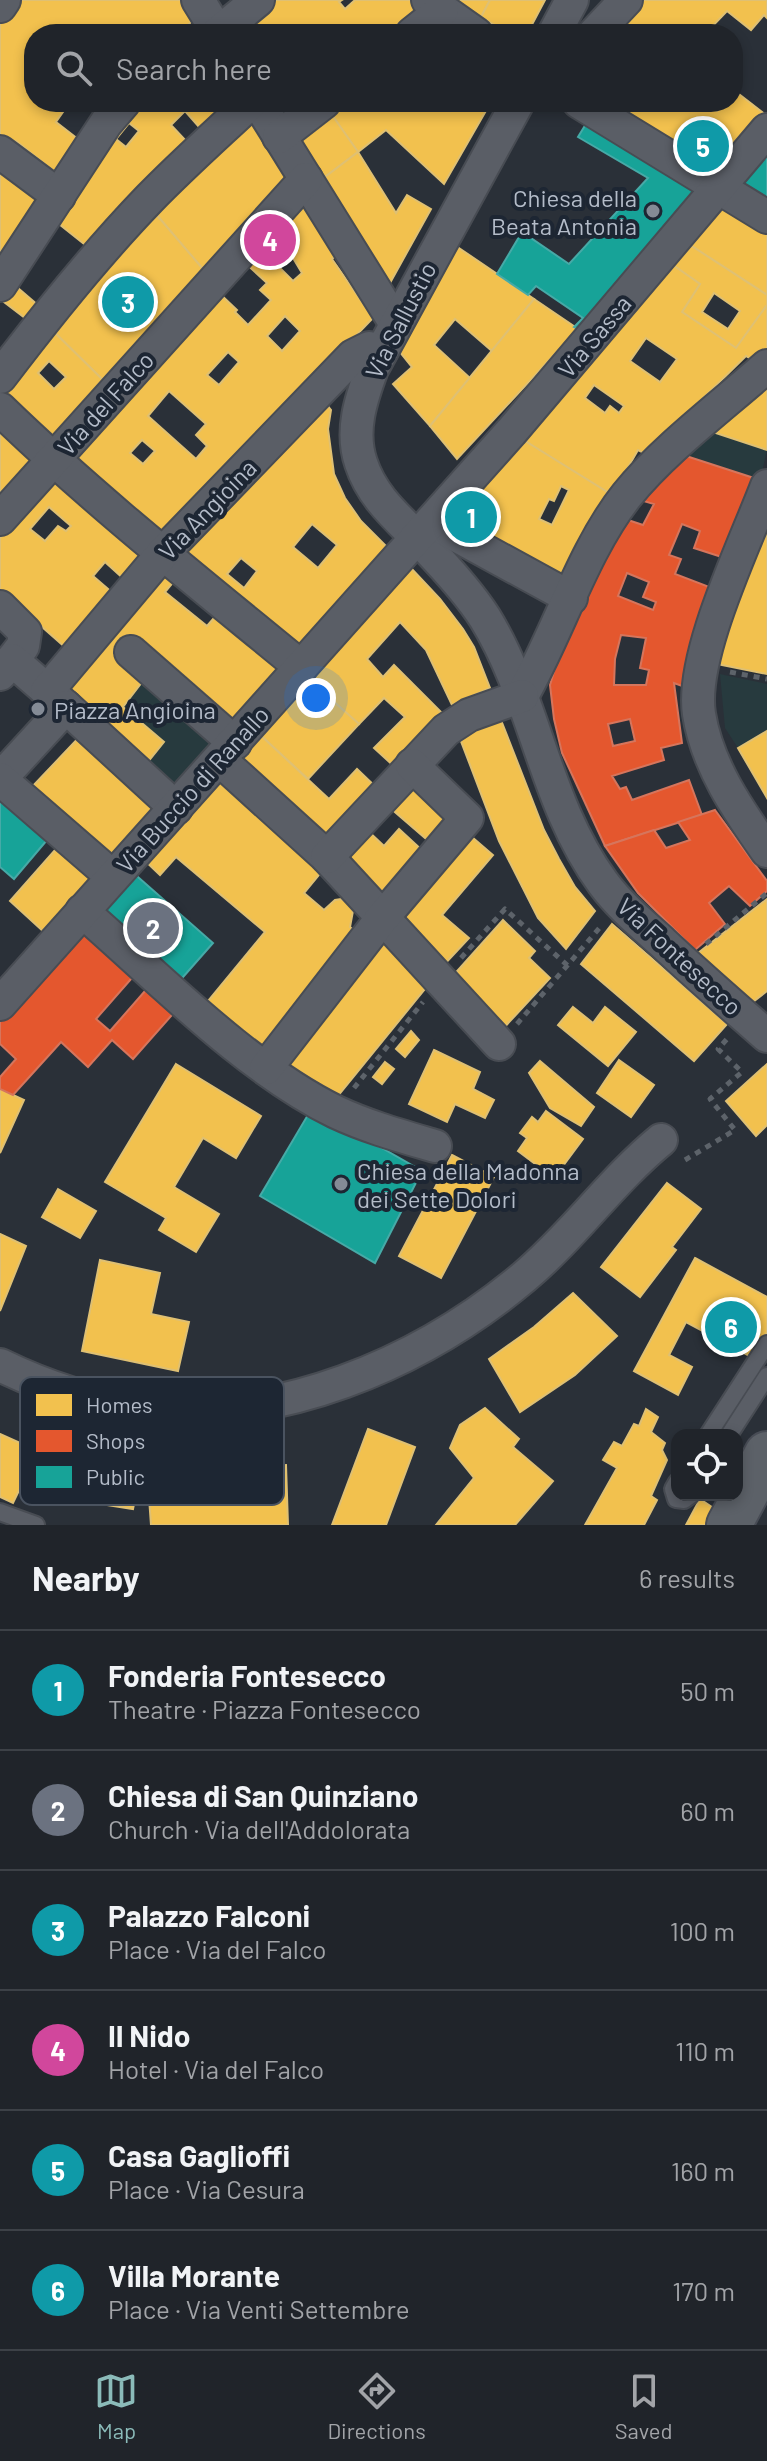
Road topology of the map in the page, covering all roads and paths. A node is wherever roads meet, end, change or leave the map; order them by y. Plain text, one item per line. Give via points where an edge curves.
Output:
1 (4, 0) edge
2 (258, 0) edge
3 (572, 0) edge
4 (626, 0) edge
5 (435, 5) edge
6 (0, 6) edge
7 (207, 24) edge
8 (420, 24) edge
9 (462, 24) edge
10 (559, 24) edge
11 (603, 24) edge
12 (115, 112) edge
13 (240, 112) edge
14 (264, 112) edge
15 (311, 112) edge
16 (512, 112) edge
17 (595, 112) edge
18 (767, 130) edge
19 (279, 137) junction
20 (0, 152) edge
21 (306, 179) junction
22 (719, 188) junction
23 (59, 196) junction
24 (767, 217) edge
25 (0, 285) edge
26 (388, 338) junction
27 (767, 366) edge
28 (0, 377) edge
29 (0, 409) edge
30 (53, 460) junction
31 (767, 486) edge
32 (0, 519) edge
33 (424, 530) junction
34 (163, 553) junction
35 (571, 598) junction
36 (0, 607) edge
37 (115, 637) junction
38 (6, 667) edge
39 (301, 667) junction
40 (522, 696) junction
41 (56, 699) junction
42 (228, 751) junction
43 (412, 765) junction
44 (0, 779) edge
45 (176, 808) junction
46 (767, 851) edge
47 (327, 857) junction
48 (113, 877) junction
49 (767, 893) edge
50 (82, 911) junction
51 (610, 915) dead end
52 (383, 917) junction
53 (684, 963) junction
54 (0, 1004) edge
55 (754, 1028) edge
56 (499, 1044) joint
57 (266, 1068) junction
58 (435, 1146) dead end
59 (651, 1148) joint
60 (767, 1344) edge
61 (0, 1365) edge
62 (767, 1376) edge
63 (31, 1377) edge
64 (284, 1397) edge
65 (712, 1429) edge
66 (733, 1429) edge
67 (767, 1454) edge
68 (0, 1512) edge
69 (36, 1525) edge
70 (729, 1525) edge

1 - 6 street
2 - 7 street
3 - 10 street
4 - 11 street
5 - 8 street
5 - 9 street
12 - 23 street
13 - 28 street via 107,245
14 - 19 street
15 - 19 street
16 - 26 street, Via Sallustio
17 - 22 street
18 - 22 street, Via Sassa
19 - 21 street
20 - 23 street
21 - 26 street
21 - 30 street, Via del Falco
22 - 24 street
22 - 33 street, Via Sassa
23 - 25 street
26 - 33 street, Via Sallustio via 360,404 360,462 380,500
26 - 34 street, Via Angioina via 353,356
27 - 35 street via 627,495 605,527
29 - 30 street
30 - 32 street, Via del Falco
30 - 34 street
31 - 46 street via 705,652 698,689 708,750
33 - 35 street
33 - 39 street, Via Buccio di Ranallo
33 - 40 street, Via Sallustio via 484,616
34 - 37 street, Via Angioina
34 - 39 street
35 - 40 street
36 - 38 street via 25,632 23,646
37 - 41 street, Via Angioina
37 - 42 street
38 - 41 street
39 - 42 street, Via Buccio di Ranallo
40 - 43 street via 457,721
40 - 53 street, Via Fontesecco via 563,812 586,858 630,913
41 - 44 street
41 - 45 street
42 - 45 street, Via Buccio di Ranallo
42 - 47 street
43 - 47 street
43 - 52 street via 467,818
44 - 48 street
45 - 48 street, Via Buccio di Ranallo
47 - 52 street
48 - 50 street, Via Buccio di Ranallo
49 - 53 path
50 - 54 street, Via Buccio di Ranallo
50 - 57 street
51 - 56 path
52 - 56 street
52 - 57 street
53 - 55 street, Via Fontesecco
55 - 59 path via 718,1049 742,1072 710,1099 735,1130 661,1177
57 - 58 street via 356,1121
59 - 64 street via 547,1255 490,1304 412,1351 317,1391
60 - 65 lane
61 - 63 street
62 - 66 lane
67 - 70 main road
68 - 69 lane

